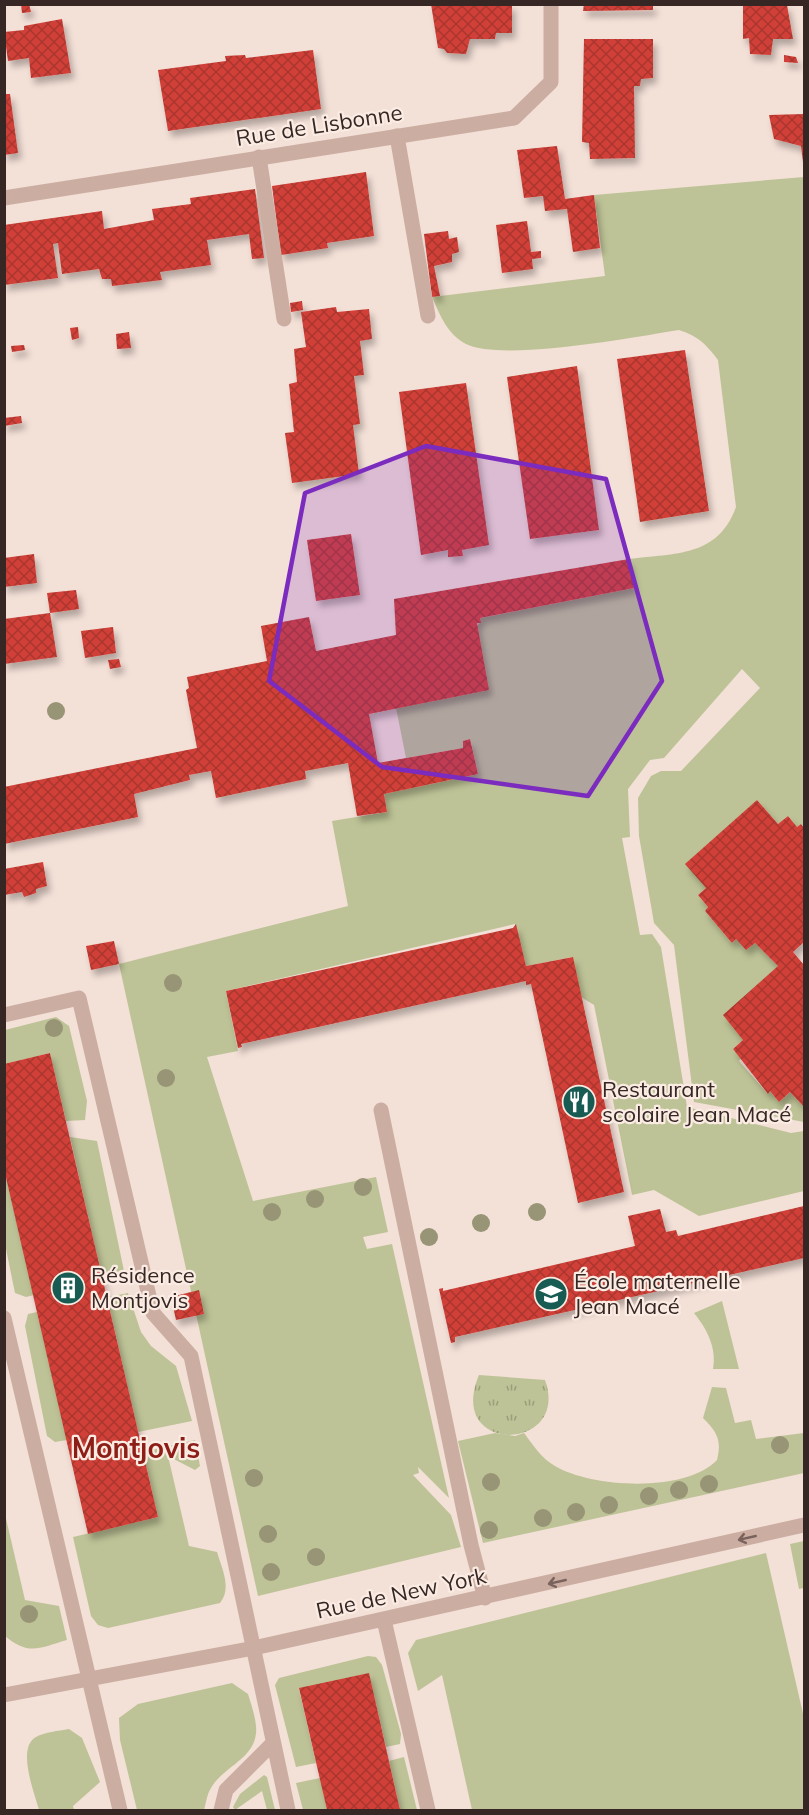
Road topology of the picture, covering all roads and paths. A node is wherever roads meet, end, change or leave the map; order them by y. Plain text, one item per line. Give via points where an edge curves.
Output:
1 (551, 4) edge
2 (397, 136) junction
3 (259, 157) junction
4 (4, 198) edge
5 (428, 316) dead end
6 (284, 319) dead end
7 (4, 1015) edge
8 (381, 1110) dead end
9 (4, 1318) edge
10 (804, 1525) edge
11 (485, 1598) junction
12 (384, 1620) junction
13 (254, 1648) junction
14 (89, 1680) junction
15 (4, 1695) edge
16 (273, 1743) junction
17 (120, 1810) edge
18 (221, 1810) edge
19 (288, 1810) edge
20 (428, 1810) edge

1 - 2 street, Rue de Lisbonne via 551,82 514,118
2 - 3 street, Rue de Lisbonne
2 - 5 street
3 - 4 street, Rue de Lisbonne
3 - 6 street
7 - 13 street via 79,998 153,1313 190,1356
8 - 11 street
9 - 14 street
10 -> 11 street, Rue de New York
11 - 12 street, Rue de New York
12 - 13 street, Rue de New York
12 - 20 street
13 - 14 street, Rue de New York
13 - 16 street
14 - 15 street, Rue de New York
14 - 17 street
16 - 18 street via 226,1790
16 - 19 street

